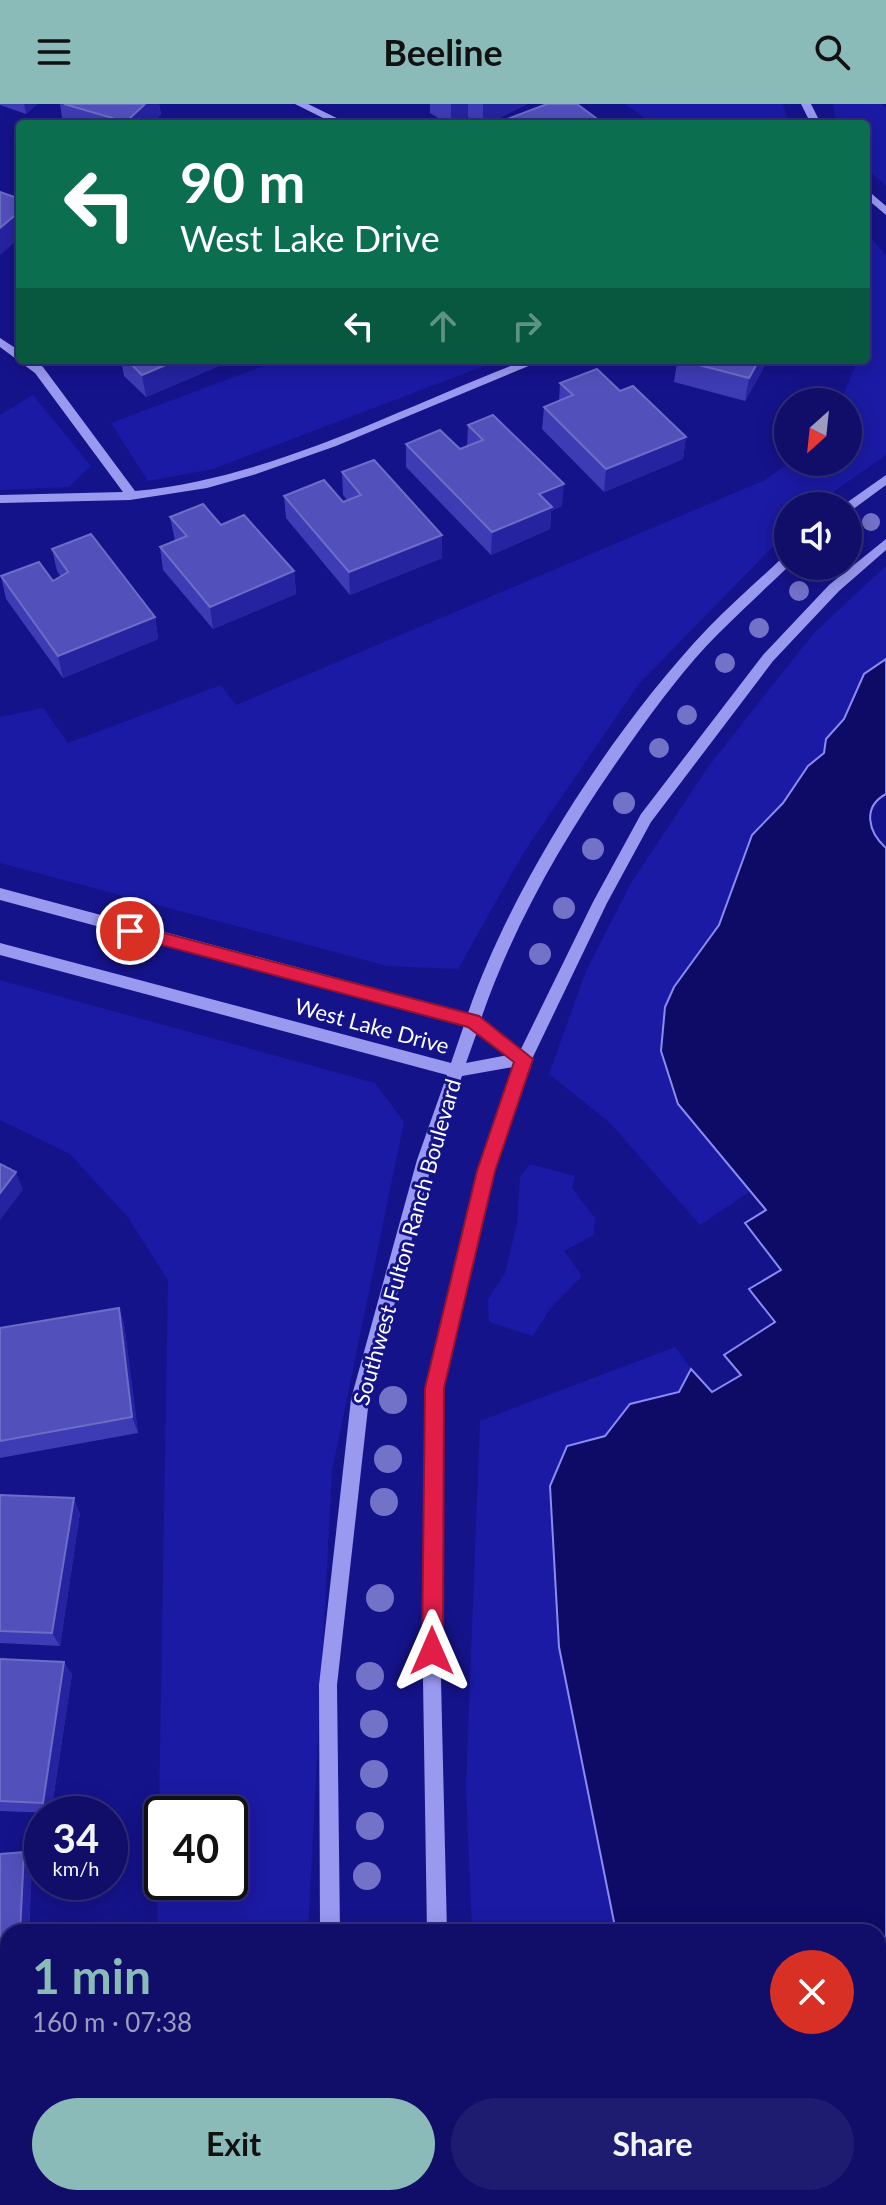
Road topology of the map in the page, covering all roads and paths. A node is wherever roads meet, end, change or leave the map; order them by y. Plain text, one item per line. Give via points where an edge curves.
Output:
1 (300, 104) edge
2 (335, 120) edge
3 (870, 196) edge
4 (886, 212) edge
5 (31, 364) edge
6 (526, 364) edge
7 (886, 479) edge
8 (131, 494) junction
9 (862, 497) edge
10 (0, 499) edge
11 (886, 543) edge
12 (774, 573) edge
13 (0, 894) edge
14 (0, 949) edge
15 (473, 1021) junction
16 (524, 1059) junction
17 (455, 1071) junction
18 (330, 1924) edge
19 (437, 1924) edge

1 - 2 street
3 - 4 street
5 - 8 street
6 - 8 street via 314,451 204,485
7 - 9 street
8 - 10 street
11 - 16 street via 834,588 768,658 646,818
12 - 15 street, Southwest Fulton Ranch Boulevard via 668,682 592,786 531,889
13 - 15 street, West Lake Drive
14 - 17 street, West Lake Drive
15 - 16 street, West Lake Drive
15 - 17 street, Southwest Fulton Ranch Boulevard
16 - 17 street, West Lake Drive
16 - 19 street via 486,1171 434,1388
17 - 18 street, Southwest Fulton Ranch Boulevard via 425,1160 360,1399 328,1685

